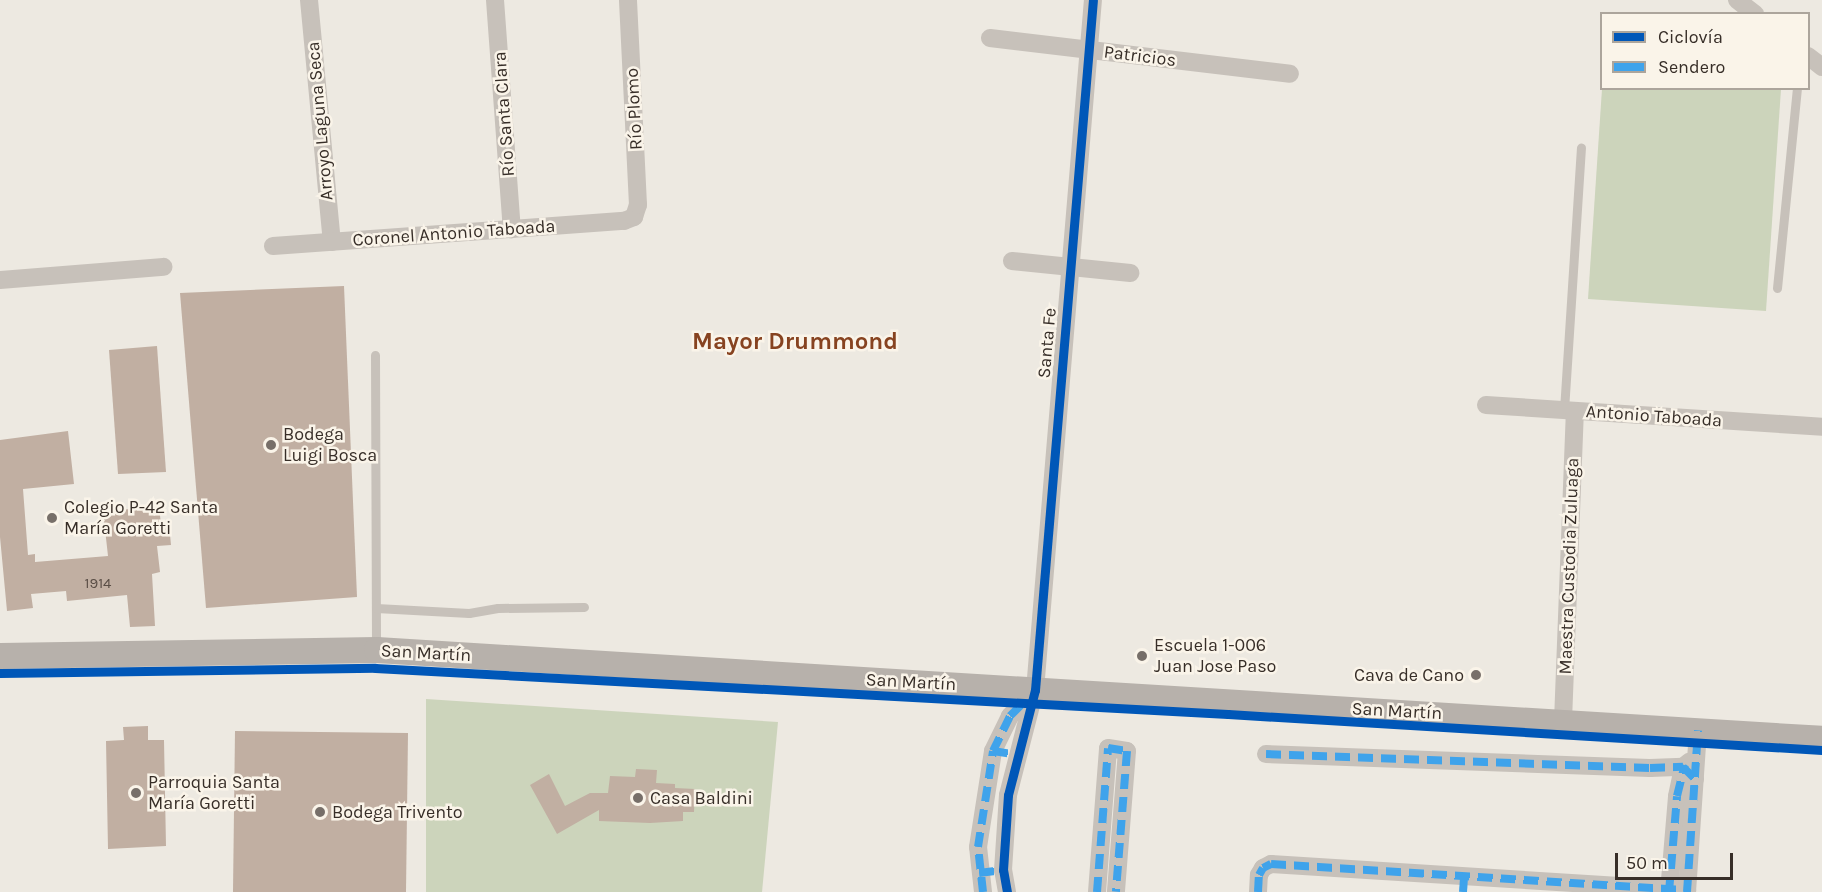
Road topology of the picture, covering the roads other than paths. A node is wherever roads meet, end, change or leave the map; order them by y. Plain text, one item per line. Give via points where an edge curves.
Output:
1 (309, 0) edge
2 (495, 0) edge
3 (628, 0) edge
4 (1093, 0) edge
5 (1737, 0) edge
6 (1752, 12) edge
7 (990, 38) dead end
8 (1088, 49) junction
9 (1810, 57) edge
10 (1822, 67) edge
11 (1290, 74) dead end
12 (1797, 90) edge
13 (1581, 148) dead end
14 (634, 217) joint
15 (512, 229) junction
16 (332, 242) junction
17 (273, 246) dead end
18 (1012, 261) dead end
19 (163, 267) dead end
20 (1070, 267) junction
21 (1130, 273) dead end
22 (0, 280) edge
23 (1777, 288) dead end
24 (375, 355) dead end
25 (1486, 405) dead end
26 (1569, 410) junction
27 (1822, 427) edge
28 (584, 607) dead end
29 (376, 608) junction
30 (376, 650) junction
31 (0, 656) edge
32 (1035, 690) junction
33 (1563, 721) junction
34 (1698, 730) junction
35 (1822, 739) edge
36 (993, 751) junction
37 (1266, 754) dead end
38 (1018, 755) junction
39 (1692, 767) junction
40 (1003, 870) junction
41 (979, 873) junction
42 (1463, 885) edge
43 (1678, 891) edge
44 (983, 892) edge
45 (1007, 892) edge
46 (1097, 892) edge
47 (1116, 892) edge
48 (1258, 892) edge

1 - 16 street, Arroyo Laguna Seca
2 - 15 street, Río Santa Clara
3 - 14 street, Río Plomo via 638,205
4 - 8 street, Santa Fe
5 - 6 street
7 - 8 street, Patricios
8 - 11 street, Patricios
8 - 20 street, Santa Fe
9 - 10 street
12 - 23 lane
13 - 26 lane
14 - 15 street, Coronel Antonio Taboada via 624,221
15 - 16 street, Coronel Antonio Taboada
16 - 17 street, Coronel Antonio Taboada
18 - 20 street
19 - 22 street
20 - 21 street
20 - 32 street, Santa Fe
24 - 29 lane
25 - 26 street, Antonio Taboada
26 - 27 street, Antonio Taboada
26 - 33 street, Maestra Custodia Zuluaga
28 - 29 lane via 498,608 469,613
29 - 30 lane
30 - 31 main road, San Martín
30 - 32 main road, San Martín
32 - 33 main road, San Martín
32 - 36 street via 1010,716
32 - 38 street, Santa Fe
33 - 34 main road, San Martín
34 - 35 main road, San Martín
34 - 39 street
36 - 38 street
36 - 41 street via 980,827
37 - 39 street
38 - 40 street, Santa Fe via 1008,795
39 - 43 street
40 - 41 street
40 - 45 street, Santa Fe
41 - 44 street
42 - 43 street
42 - 48 street via 1271,864 1259,875
46 - 47 street via 1108,748 1127,751

